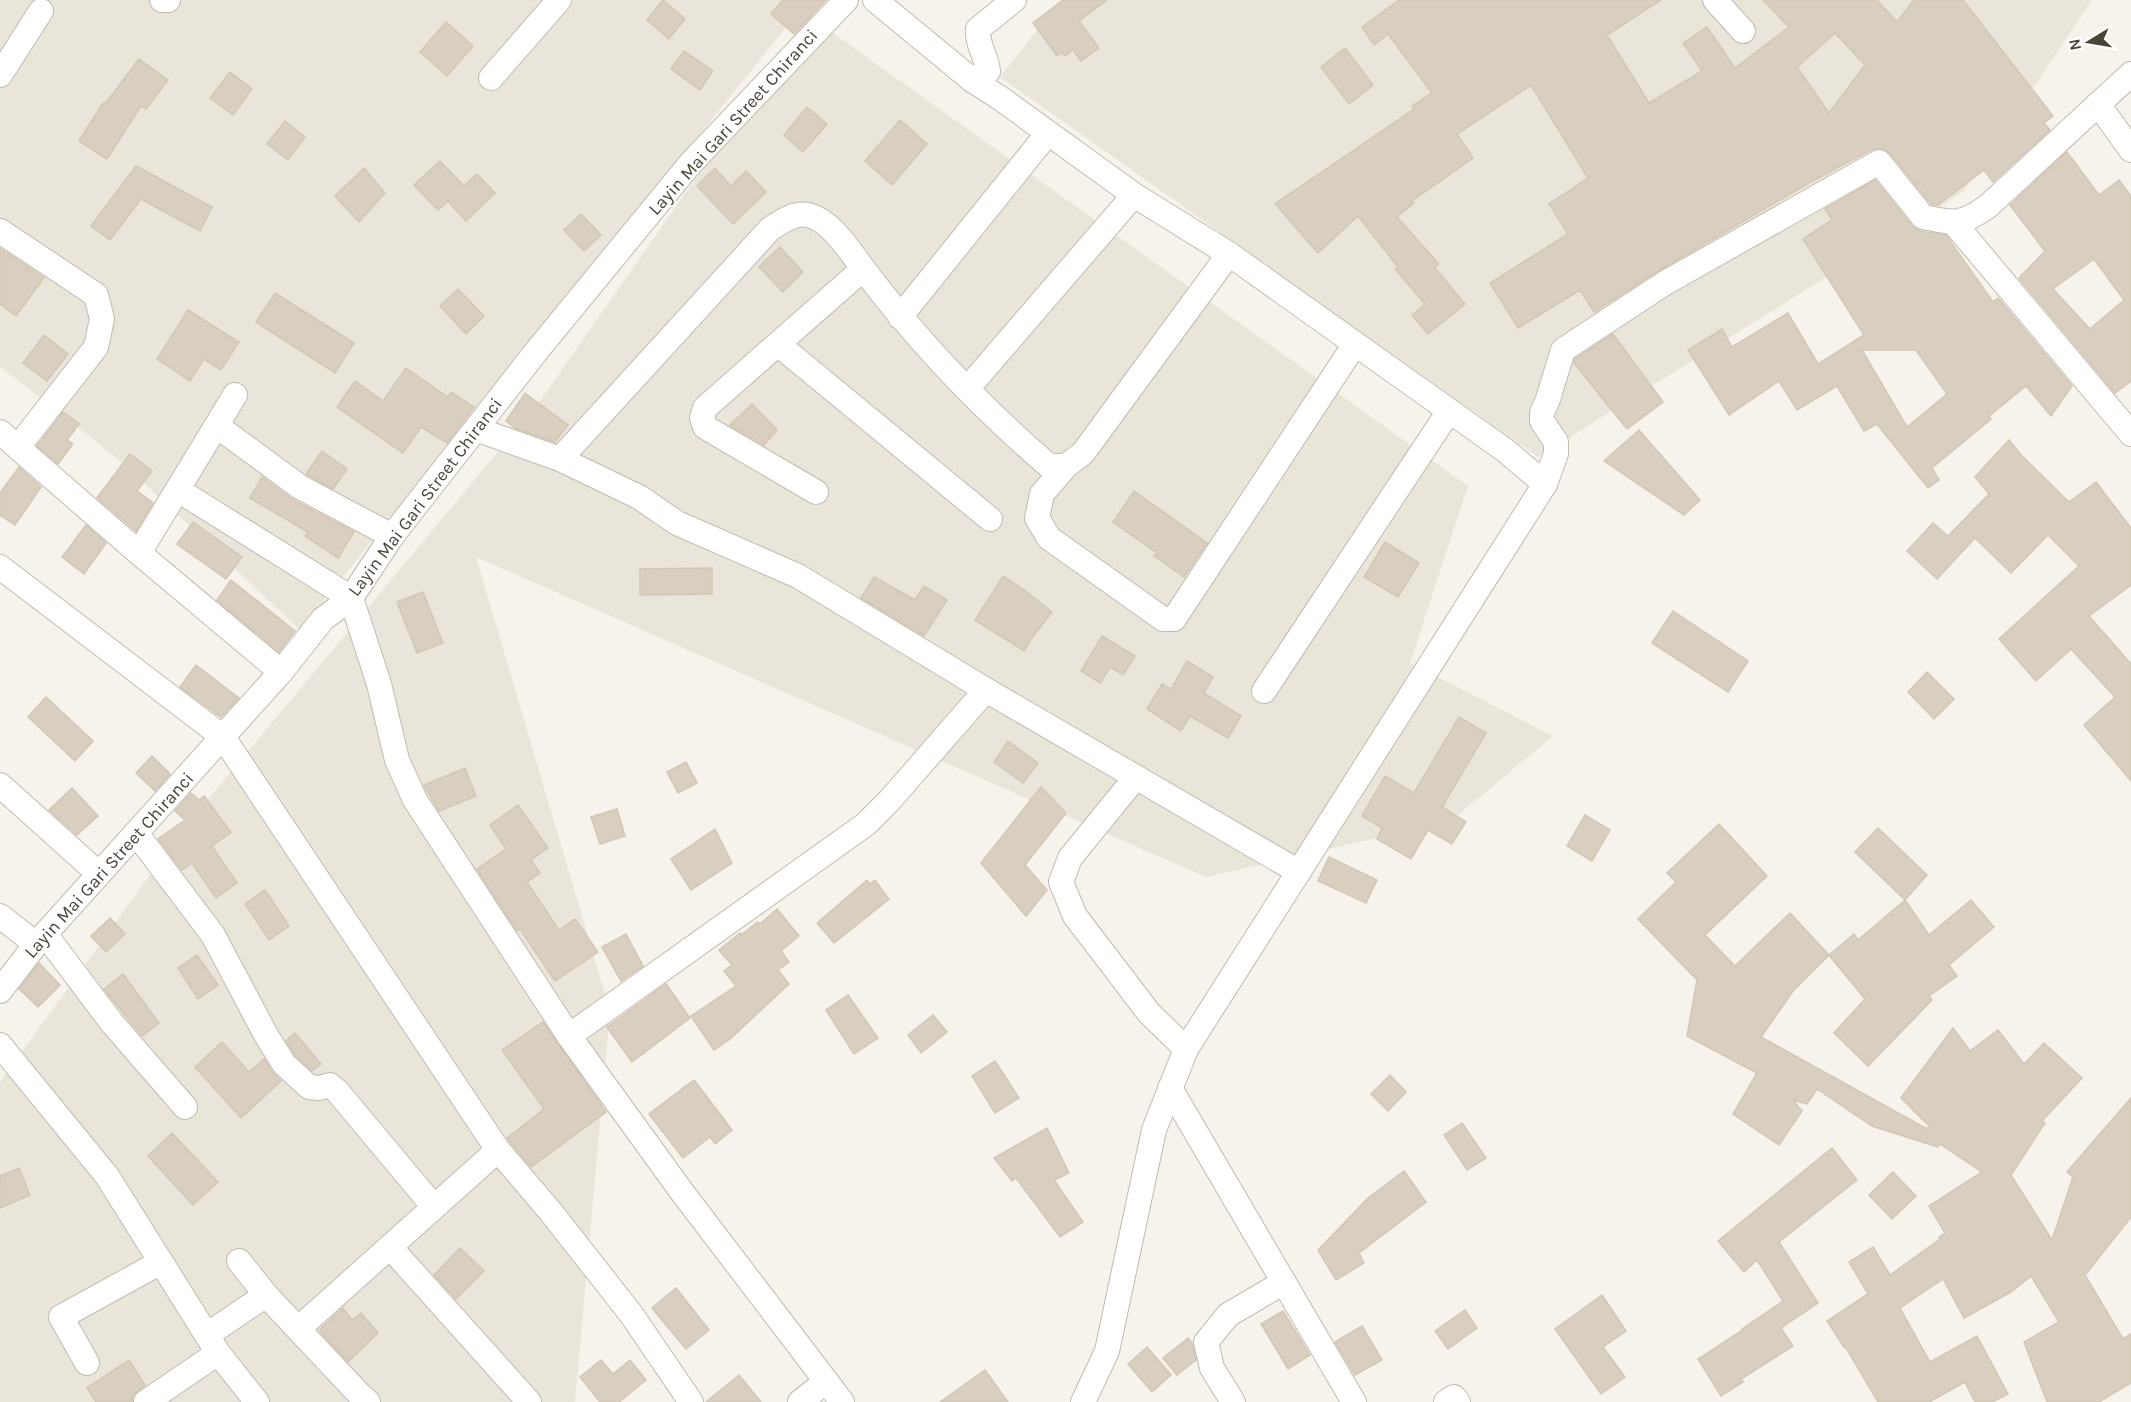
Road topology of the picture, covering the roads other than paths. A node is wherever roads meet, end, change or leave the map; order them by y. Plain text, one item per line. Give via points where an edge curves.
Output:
1 (162, 0) edge
2 (168, 0) edge
3 (559, 0) edge
4 (846, 0) edge
5 (876, 0) edge
6 (1014, 0) edge
7 (1715, 0) edge
8 (39, 4) edge
9 (1743, 31) dead end
10 (2131, 74) edge
11 (0, 75) edge
12 (491, 78) dead end
13 (972, 80) junction
14 (2098, 104) junction
15 (1048, 133) junction
16 (2131, 150) edge
17 (1134, 195) junction
18 (1954, 223) junction
19 (0, 231) edge
20 (1229, 254) junction
21 (863, 269) junction
22 (900, 317) junction
23 (1355, 344) junction
24 (779, 345) junction
25 (967, 389) junction
26 (235, 395) dead end
27 (1449, 411) junction
28 (217, 426) junction
29 (476, 429) junction
30 (2131, 434) edge
31 (9, 440) edge
32 (560, 459) junction
33 (1066, 466) junction
34 (1545, 484) junction
35 (178, 490) junction
36 (816, 492) dead end
37 (990, 519) dead end
38 (392, 536) junction
39 (139, 553) junction
40 (3, 576) edge
41 (351, 598) junction
42 (281, 672) junction
43 (986, 690) junction
44 (1264, 691) dead end
45 (223, 736) junction
46 (1136, 777) junction
47 (0, 785) edge
48 (136, 833) junction
49 (1299, 872) junction
50 (99, 874) junction
51 (0, 916) edge
52 (41, 939) junction
53 (0, 991) edge
54 (569, 1036) junction
55 (0, 1045) edge
56 (1186, 1049) junction
57 (1170, 1088) junction
58 (185, 1107) dead end
59 (498, 1150) junction
60 (434, 1207) junction
61 (390, 1247) junction
62 (238, 1261) dead end
63 (161, 1262) junction
64 (1284, 1282) junction
65 (266, 1295) junction
66 (298, 1329) junction
67 (213, 1344) junction
68 (87, 1364) dead end
69 (825, 1382) junction
70 (360, 1400) edge
71 (1086, 1400) edge
72 (146, 1402) edge
73 (256, 1402) edge
74 (529, 1402) edge
75 (691, 1402) edge
76 (800, 1402) edge
77 (842, 1402) edge
78 (1233, 1402) edge
79 (1354, 1402) edge
80 (1446, 1402) edge
81 (1458, 1402) edge

1 - 2 street
3 - 12 street
4 - 29 street, Layin Mai Gari Street Chiranci via 690,164
5 - 13 street
6 - 13 street via 978,29 977,42 987,58 988,71
7 - 9 street
8 - 11 street
10 - 14 street
13 - 15 street
14 - 16 street
14 - 18 street via 1986,207 1968,220
15 - 17 street
15 - 22 street
17 - 20 street
17 - 25 street
18 - 30 street
18 - 34 street via 1923,217 1879,162 1665,283 1563,350 1542,412 1542,421 1556,442 1556,454
19 - 31 street via 96,295 102,319 96,347
20 - 23 street
20 - 33 street via 1083,453
21 - 22 street
21 - 24 street
21 - 32 street via 832,228 807,215 789,218 770,229
22 - 25 street
23 - 27 street
23 - 33 street via 1174,619 1163,619 1048,538 1037,518 1042,494
24 - 36 street via 705,408 702,418 705,427
24 - 37 street
25 - 33 street via 1049,466
26 - 28 street
27 - 34 street
27 - 44 street
28 - 35 street
28 - 38 street via 300,487
29 - 32 street
29 - 38 street, Layin Mai Gari Street Chiranci
31 - 39 street
32 - 43 street via 639,497 677,523 798,576
34 - 49 street
35 - 39 street
35 - 41 street
38 - 41 street, Layin Mai Gari Street Chiranci
39 - 42 street
40 - 45 street
41 - 42 street, Layin Mai Gari Street Chiranci via 323,619
41 - 54 street via 398,760 416,800
42 - 45 street, Layin Mai Gari Street Chiranci
43 - 46 street
43 - 54 street via 866,824
45 - 48 street, Layin Mai Gari Street Chiranci
45 - 59 street
46 - 49 street
46 - 56 street via 1070,858 1061,882 1075,916 1149,1012
47 - 50 street
48 - 50 street, Layin Mai Gari Street Chiranci
48 - 60 street via 213,935 284,1064 309,1087 330,1085 338,1091
49 - 56 street
50 - 52 street, Layin Mai Gari Street Chiranci
51 - 52 street
52 - 53 street, Layin Mai Gari Street Chiranci
52 - 58 street
54 - 69 street
55 - 63 street via 107,1176
56 - 57 street
57 - 64 street
57 - 71 street via 1154,1130 1107,1351
59 - 60 street
59 - 75 street via 631,1314
60 - 61 street
61 - 66 street
61 - 74 street
62 - 65 street
63 - 67 street
63 - 68 street via 61,1317
64 - 78 street via 1228,1316 1206,1342 1212,1368
64 - 79 street
65 - 66 street
65 - 67 street
66 - 70 street
67 - 72 street
67 - 73 street
69 - 76 street
69 - 77 street
80 - 81 street via 1454,1397

